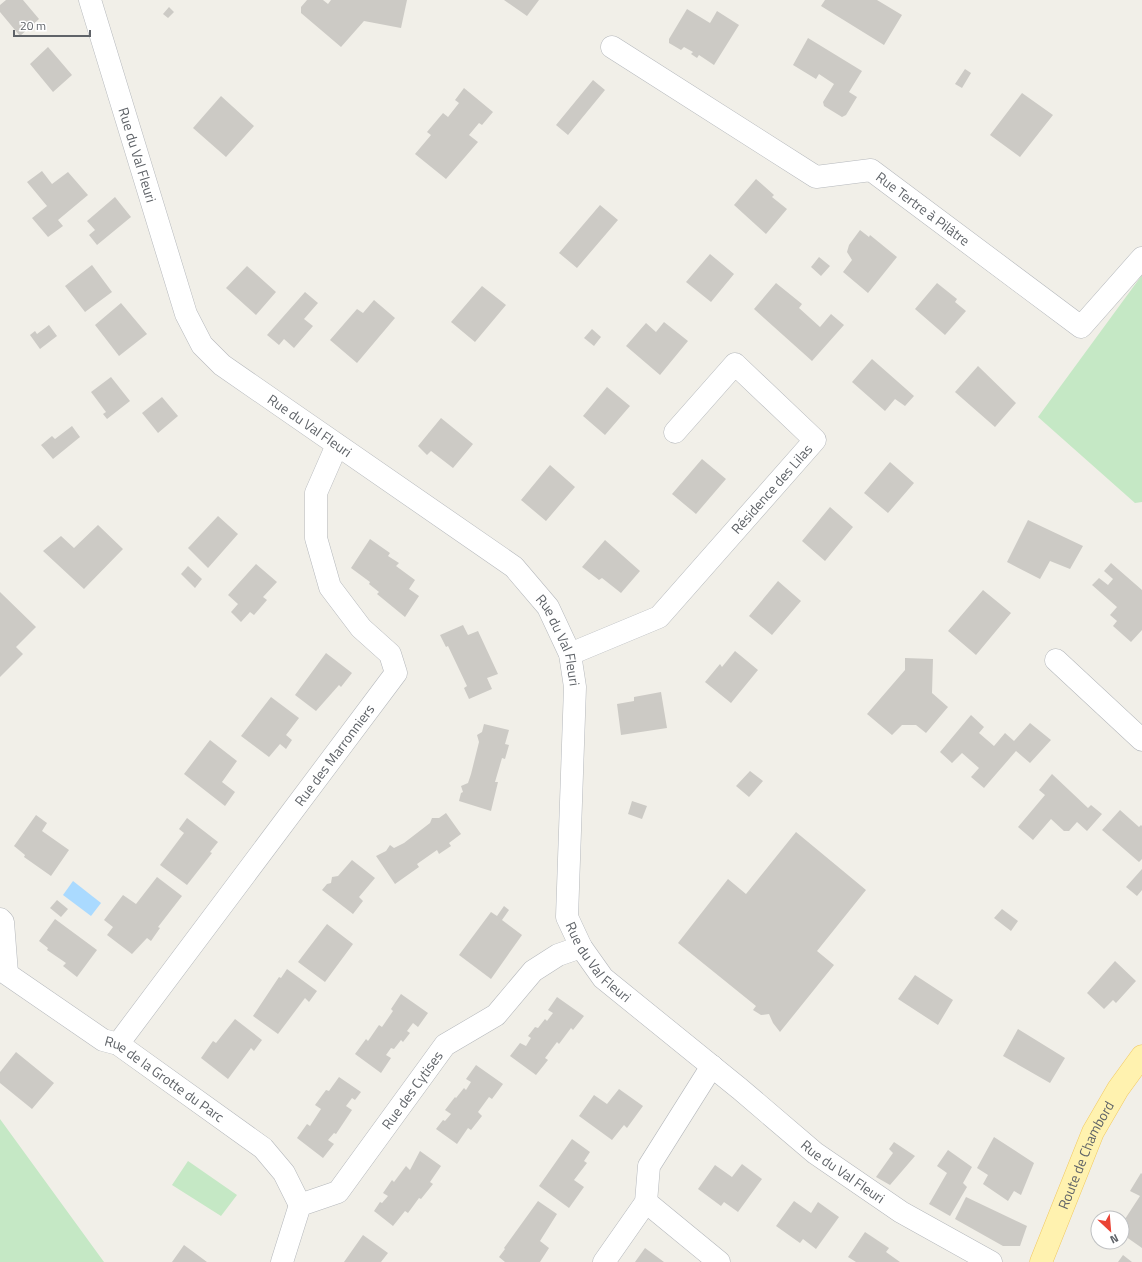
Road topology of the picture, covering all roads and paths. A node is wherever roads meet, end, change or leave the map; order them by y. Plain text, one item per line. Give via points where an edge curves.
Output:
1 (90, 0) edge
2 (612, 47) dead end
3 (1142, 258) edge
4 (675, 432) dead end
5 (338, 445) junction
6 (570, 654) junction
7 (1056, 660) dead end
8 (1142, 740) edge
9 (0, 919) edge
10 (581, 947) junction
11 (4, 966) edge
12 (118, 1044) junction
13 (1142, 1056) edge
14 (712, 1066) junction
15 (646, 1202) junction
16 (300, 1205) junction
17 (282, 1262) edge
18 (604, 1262) edge
19 (719, 1262) edge
20 (991, 1262) edge
21 (1042, 1262) edge

1 - 5 street, Rue du Val Fleuri via 186,314 202,345 222,365
2 - 3 street, Rue Tertre à Pilâtre via 816,177 871,170 1081,327
4 - 6 street, Résidence des Lilas via 735,364 815,440 659,617
5 - 6 street, Rue du Val Fleuri via 514,567 548,607
5 - 12 street, Rue des Marronniers via 316,492 316,538 330,588 362,628 390,654 396,673
6 - 10 street, Rue du Val Fleuri via 575,687 567,917
7 - 8 street
9 - 11 street, Rue de la Grotte du Parc via 3,922
10 - 14 street, Rue du Val Fleuri via 604,978
10 - 16 street, Rue des Cytises via 558,955 533,971 496,1015 445,1045 338,1192
11 - 12 street, Rue de la Grotte du Parc via 103,1040
12 - 16 street, Rue de la Grotte du Parc via 263,1148 284,1173
13 - 21 main road, Route de Chambord via 1118,1089 1093,1132
14 - 15 street via 649,1166
14 - 20 street, Rue du Val Fleuri via 815,1153 901,1212
15 - 18 street
15 - 19 street
16 - 17 street

